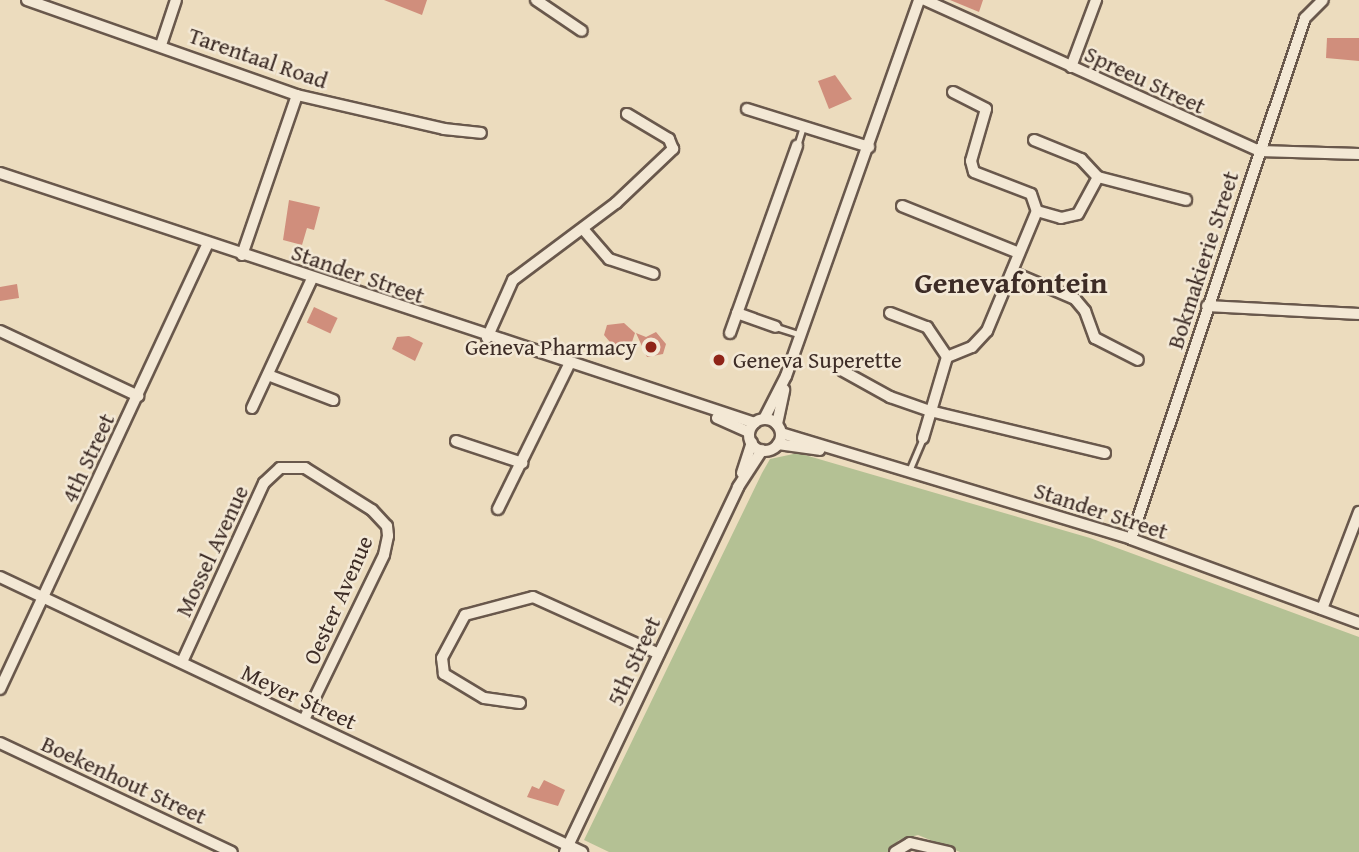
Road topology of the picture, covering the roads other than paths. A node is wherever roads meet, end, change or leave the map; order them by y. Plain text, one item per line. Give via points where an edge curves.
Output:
1 (27, 0) edge
2 (176, 0) edge
3 (536, 0) edge
4 (919, 0) edge
5 (925, 0) edge
6 (1097, 0) edge
7 (1323, 0) edge
8 (582, 32) dead end
9 (161, 46) junction
10 (1071, 67) junction
11 (953, 92) dead end
12 (298, 95) junction
13 (747, 109) dead end
14 (627, 114) dead end
15 (803, 127) junction
16 (481, 133) dead end
17 (1034, 140) dead end
18 (797, 146) joint
19 (869, 147) junction
20 (1259, 151) junction
21 (1359, 153) edge
22 (0, 173) edge
23 (1098, 177) junction
24 (1186, 200) dead end
25 (902, 206) dead end
26 (1037, 211) junction
27 (583, 229) junction
28 (208, 243) junction
29 (1019, 253) junction
30 (242, 255) junction
31 (1012, 272) junction
32 (654, 274) dead end
33 (312, 279) junction
34 (1207, 306) junction
35 (737, 313) junction
36 (890, 313) dead end
37 (1359, 314) edge
38 (776, 327) joint
39 (0, 331) edge
40 (730, 333) dead end
41 (801, 335) junction
42 (487, 338) junction
43 (947, 357) junction
44 (1138, 360) dead end
45 (569, 365) junction
46 (843, 371) dead end
47 (268, 375) junction
48 (786, 376) junction
49 (138, 396) junction
50 (333, 401) dead end
51 (252, 408) dead end
52 (930, 411) junction
53 (756, 425) junction
54 (779, 428) junction
55 (923, 438) joint
56 (456, 441) dead end
57 (752, 443) junction
58 (778, 444) junction
59 (828, 449) junction
60 (762, 450) junction
61 (1105, 453) dead end
62 (522, 463) junction
63 (288, 466) joint
64 (909, 471) junction
65 (738, 487) junction
66 (498, 509) dead end
67 (1359, 512) edge
68 (1131, 539) junction
69 (0, 578) edge
70 (43, 598) junction
71 (1322, 609) junction
72 (1359, 623) edge
73 (659, 654) junction
74 (181, 662) junction
75 (1, 682) edge
76 (520, 703) dead end
77 (304, 720) junction
78 (0, 743) edge
79 (567, 849) edge
80 (232, 852) edge
81 (582, 852) edge
82 (895, 852) edge
83 (949, 852) edge

1 - 9 street, Tarentaal Road
2 - 9 street
3 - 8 street
4 - 19 street
5 - 10 street, Spreeu Street
6 - 10 street
7 - 20 street, Bokmakierie Street via 1305,18
9 - 12 street, Tarentaal Road
10 - 20 street, Spreeu Street
11 - 26 street via 986,109 971,161 974,172 1031,194
12 - 16 street, Tarentaal Road via 444,130
12 - 30 street
13 - 15 street
14 - 27 street via 669,139 673,149
15 - 18 lane
15 - 19 street
17 - 23 street via 1081,159
18 - 35 street
19 - 41 street
20 - 21 street, Spreeu Street
20 - 34 street, Bokmakierie Street
22 - 28 street, Stander Street
23 - 24 street
23 - 26 street via 1075,216
25 - 29 street
26 - 29 street
27 - 32 street via 609,259
27 - 42 street via 513,280
28 - 30 street, Stander Street
28 - 49 street, 4th Street
29 - 31 street
30 - 33 street, Stander Street
31 - 43 street via 985,335
31 - 44 street via 1074,299 1087,315 1094,337
33 - 42 street, Stander Street
33 - 47 street
34 - 37 street
34 - 68 street, Bokmakierie Street
35 - 38 street
35 - 40 street
36 - 43 street via 927,327
38 - 41 lane
39 - 49 street
41 - 48 street
42 - 45 street, Stander Street
43 - 52 street
45 - 53 street, Stander Street
45 - 62 street
46 - 52 street via 890,397
47 - 50 street
47 - 51 street
48 - 53 street
48 - 54 street
49 - 70 street, 4th Street
52 - 55 street
52 - 61 street
53 - 54 street, Stander Street
53 - 57 street
54 - 58 street
54 - 59 street, Stander Street
55 - 64 lane
56 - 62 street
57 - 60 street
57 - 65 street, 5th Street
58 - 59 street, Stander Street
58 - 60 street
59 - 64 street, Stander Street
60 - 65 street, 5th Street
62 - 66 street
63 - 74 street, Mossel Avenue via 264,483
63 - 77 street, Oester Avenue via 305,468 372,510 387,526 388,536 384,555
64 - 68 street, Stander Street
65 - 73 street, 5th Street
67 - 71 street
68 - 71 street, Stander Street
69 - 70 street, Meyer Street
70 - 74 street, Meyer Street
70 - 75 street, 4th Street
71 - 72 street, Stander Street
73 - 76 street via 533,597 464,615 442,659 444,674 484,698
73 - 79 street, 5th Street
74 - 77 street, Meyer Street
77 - 79 street, Meyer Street
78 - 80 street, Boekenhout Street
79 - 81 street, Meyer Street
82 - 83 street via 910,842 923,842

